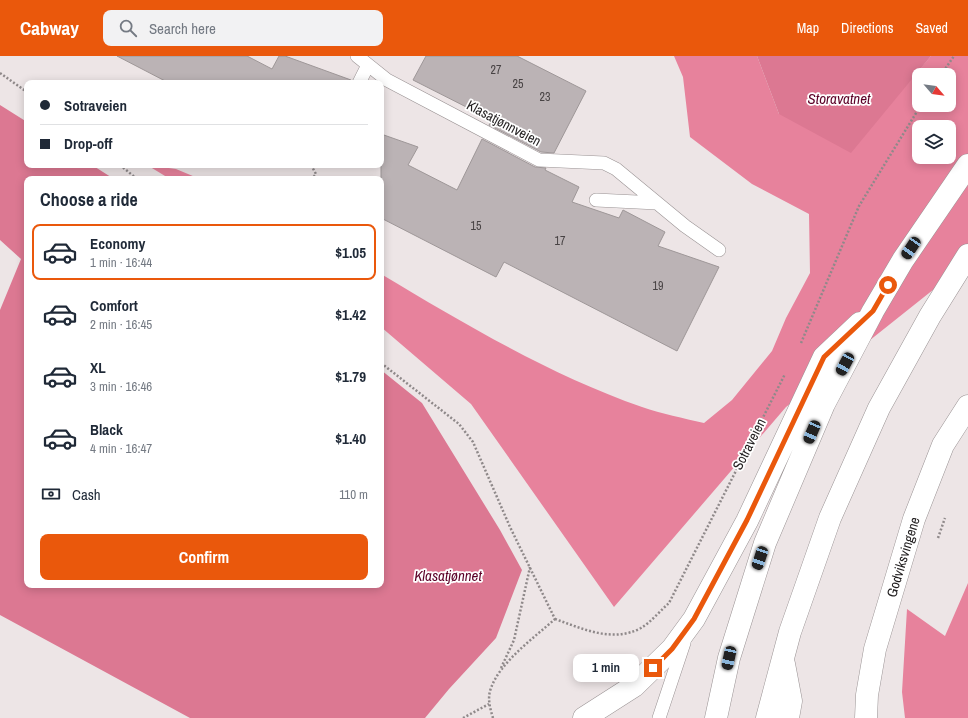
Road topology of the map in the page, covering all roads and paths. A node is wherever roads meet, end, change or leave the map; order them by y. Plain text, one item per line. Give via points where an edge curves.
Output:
1 (357, 56) edge
2 (954, 56) edge
3 (368, 65) junction
4 (946, 68) edge
5 (0, 73) edge
6 (360, 80) edge
7 (24, 90) edge
8 (917, 112) edge
9 (968, 165) edge
10 (124, 168) edge
11 (133, 176) edge
12 (596, 200) dead end
13 (657, 203) junction
14 (719, 250) dead end
15 (968, 255) edge
16 (873, 311) junction
17 (799, 347) dead end
18 (384, 364) edge
19 (788, 368) dead end
20 (968, 406) edge
21 (946, 513) dead end
22 (936, 541) dead end
23 (530, 567) junction
24 (555, 618) junction
25 (694, 619) junction
26 (783, 658) junction
27 (500, 670) junction
28 (489, 704) junction
29 (462, 718) edge
30 (493, 718) edge
31 (584, 718) edge
32 (659, 718) edge
33 (716, 718) edge
34 (767, 718) edge
35 (788, 718) edge
36 (866, 718) edge

1 - 3 lane, Klasatjønnveien
2 - 4 path
3 - 6 lane
3 - 13 lane, Klasatjønnveien via 387,80 539,160 604,163 616,169
5 - 7 path
8 - 17 path via 859,206
9 - 16 main road via 903,260
10 - 11 path
12 - 13 lane
13 - 14 lane, Klasatjønnveien
15 - 26 main road via 930,316 879,408 830,518
16 - 25 main road via 824,357 747,520
16 - 33 main road via 824,404 765,543 729,658
18 - 23 path via 459,424 473,442
19 - 24 path, Sotraveien via 668,603 642,627 624,634 593,633
20 - 36 main road, Godviksvingene via 943,445 914,519 875,649
21 - 22 path
23 - 24 path
23 - 27 path via 514,640
24 - 27 path
25 - 31 main road via 672,649 634,686
25 - 32 lane
26 - 34 main road
26 - 35 main road via 791,701
27 - 28 path via 490,689
28 - 29 path
28 - 30 path

